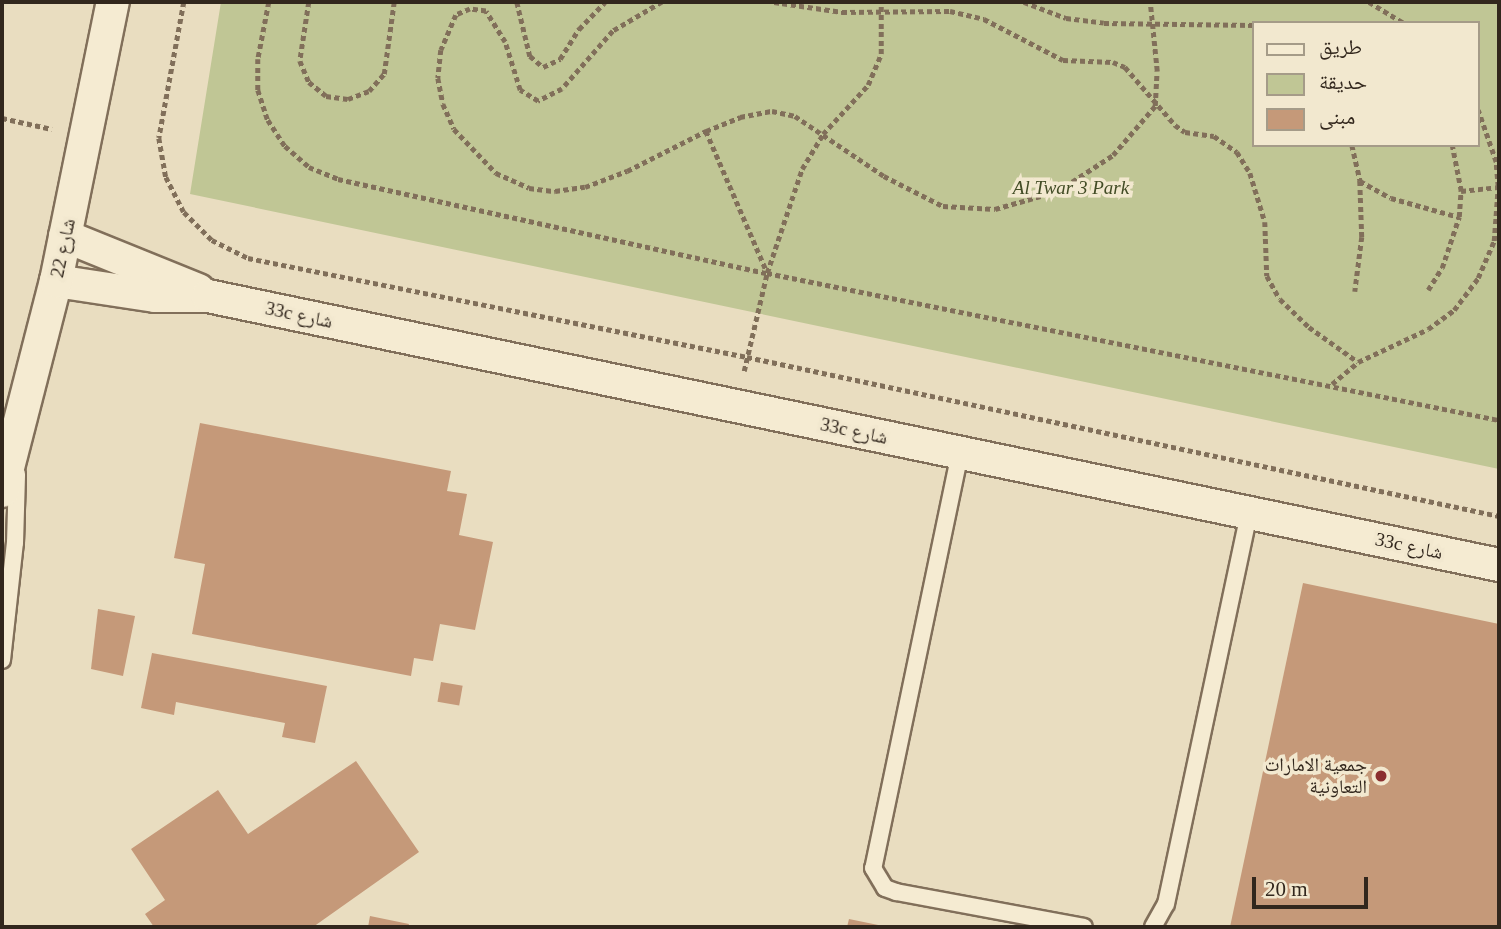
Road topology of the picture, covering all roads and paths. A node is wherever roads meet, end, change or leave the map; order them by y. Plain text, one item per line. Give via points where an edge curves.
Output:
1 (113, 2) edge
2 (184, 2) edge
3 (269, 2) edge
4 (309, 2) edge
5 (394, 2) edge
6 (517, 2) edge
7 (605, 2) edge
8 (662, 2) edge
9 (774, 2) edge
10 (881, 2) edge
11 (1024, 2) edge
12 (1150, 2) edge
13 (1369, 2) edge
14 (882, 14) junction
15 (1154, 21) junction
16 (1401, 21) edge
17 (1252, 25) edge
18 (1155, 106) junction
19 (1480, 116) edge
20 (2, 118) edge
21 (706, 131) junction
22 (823, 134) junction
23 (86, 136) junction
24 (1352, 147) edge
25 (1452, 147) edge
26 (1360, 181) junction
27 (1499, 187) edge
28 (1461, 191) junction
29 (1460, 217) junction
30 (65, 236) junction
31 (767, 273) junction
32 (56, 281) junction
33 (1427, 290) dead end
34 (1355, 292) dead end
35 (208, 296) junction
36 (747, 357) junction
37 (1358, 362) junction
38 (1332, 384) junction
39 (736, 406) junction
40 (1499, 420) edge
41 (15, 452) junction
42 (960, 453) junction
43 (2, 491) edge
44 (1249, 513) junction
45 (1499, 516) edge
46 (1499, 565) edge
47 (2, 660) edge
48 (1084, 927) edge
49 (1153, 927) edge

1 - 23 street, شارع 22
2 - 36 path via 159,138 166,177 178,201 212,240 248,258
3 - 31 path via 258,59 258,90 268,120 285,146 309,167 338,179
4 - 5 path via 300,61 309,82 326,96 348,99 369,91 384,74
6 - 7 path via 530,56 543,67 560,59 579,29
8 - 21 path via 613,30 562,89 538,101 520,90 505,42 486,11 470,9 456,15 441,50 438,78 443,104 454,129 496,173 529,188 555,191 585,187 627,171
9 - 14 path
10 - 14 path
11 - 15 path via 1066,18 1104,23
12 - 15 path
13 - 16 path
14 - 18 path via 950,11 994,23 1063,60 1113,62 1137,78
14 - 22 path via 881,54 868,85
15 - 17 path
15 - 18 path
18 - 22 path via 1113,155 1058,191 995,209 943,206 884,176
18 - 37 path via 1185,132 1214,136 1237,152 1250,173 1265,222 1267,276 1273,287 1309,327
19 - 27 path via 1496,162
20 - 23 path
21 - 22 path via 740,117 772,111 795,116
21 - 31 path
22 - 31 path via 802,169
23 - 30 street, شارع 22
24 - 26 path
25 - 28 path
26 - 29 path via 1391,198
26 - 34 path via 1362,237
27 - 28 path
27 - 37 path via 1494,241 1478,278 1454,310 1428,329
28 - 29 path
29 - 33 path via 1442,268
30 - 32 street, شارع 22
30 - 35 street, 33c شارع
31 - 36 path
31 - 38 path
32 - 35 street, 33c شارع via 155,296
32 - 41 street, شارع 22
35 - 39 street, 33c شارع
36 - 39 path
36 - 45 path
37 - 38 path
38 - 40 path
39 - 42 street, 33c شارع
41 - 43 street, شارع 22
41 - 47 lane via 17,520
42 - 44 street, 33c شارع
42 - 48 lane via 873,868 885,888 896,892
44 - 46 street, 33c شارع
44 - 49 lane via 1166,904

